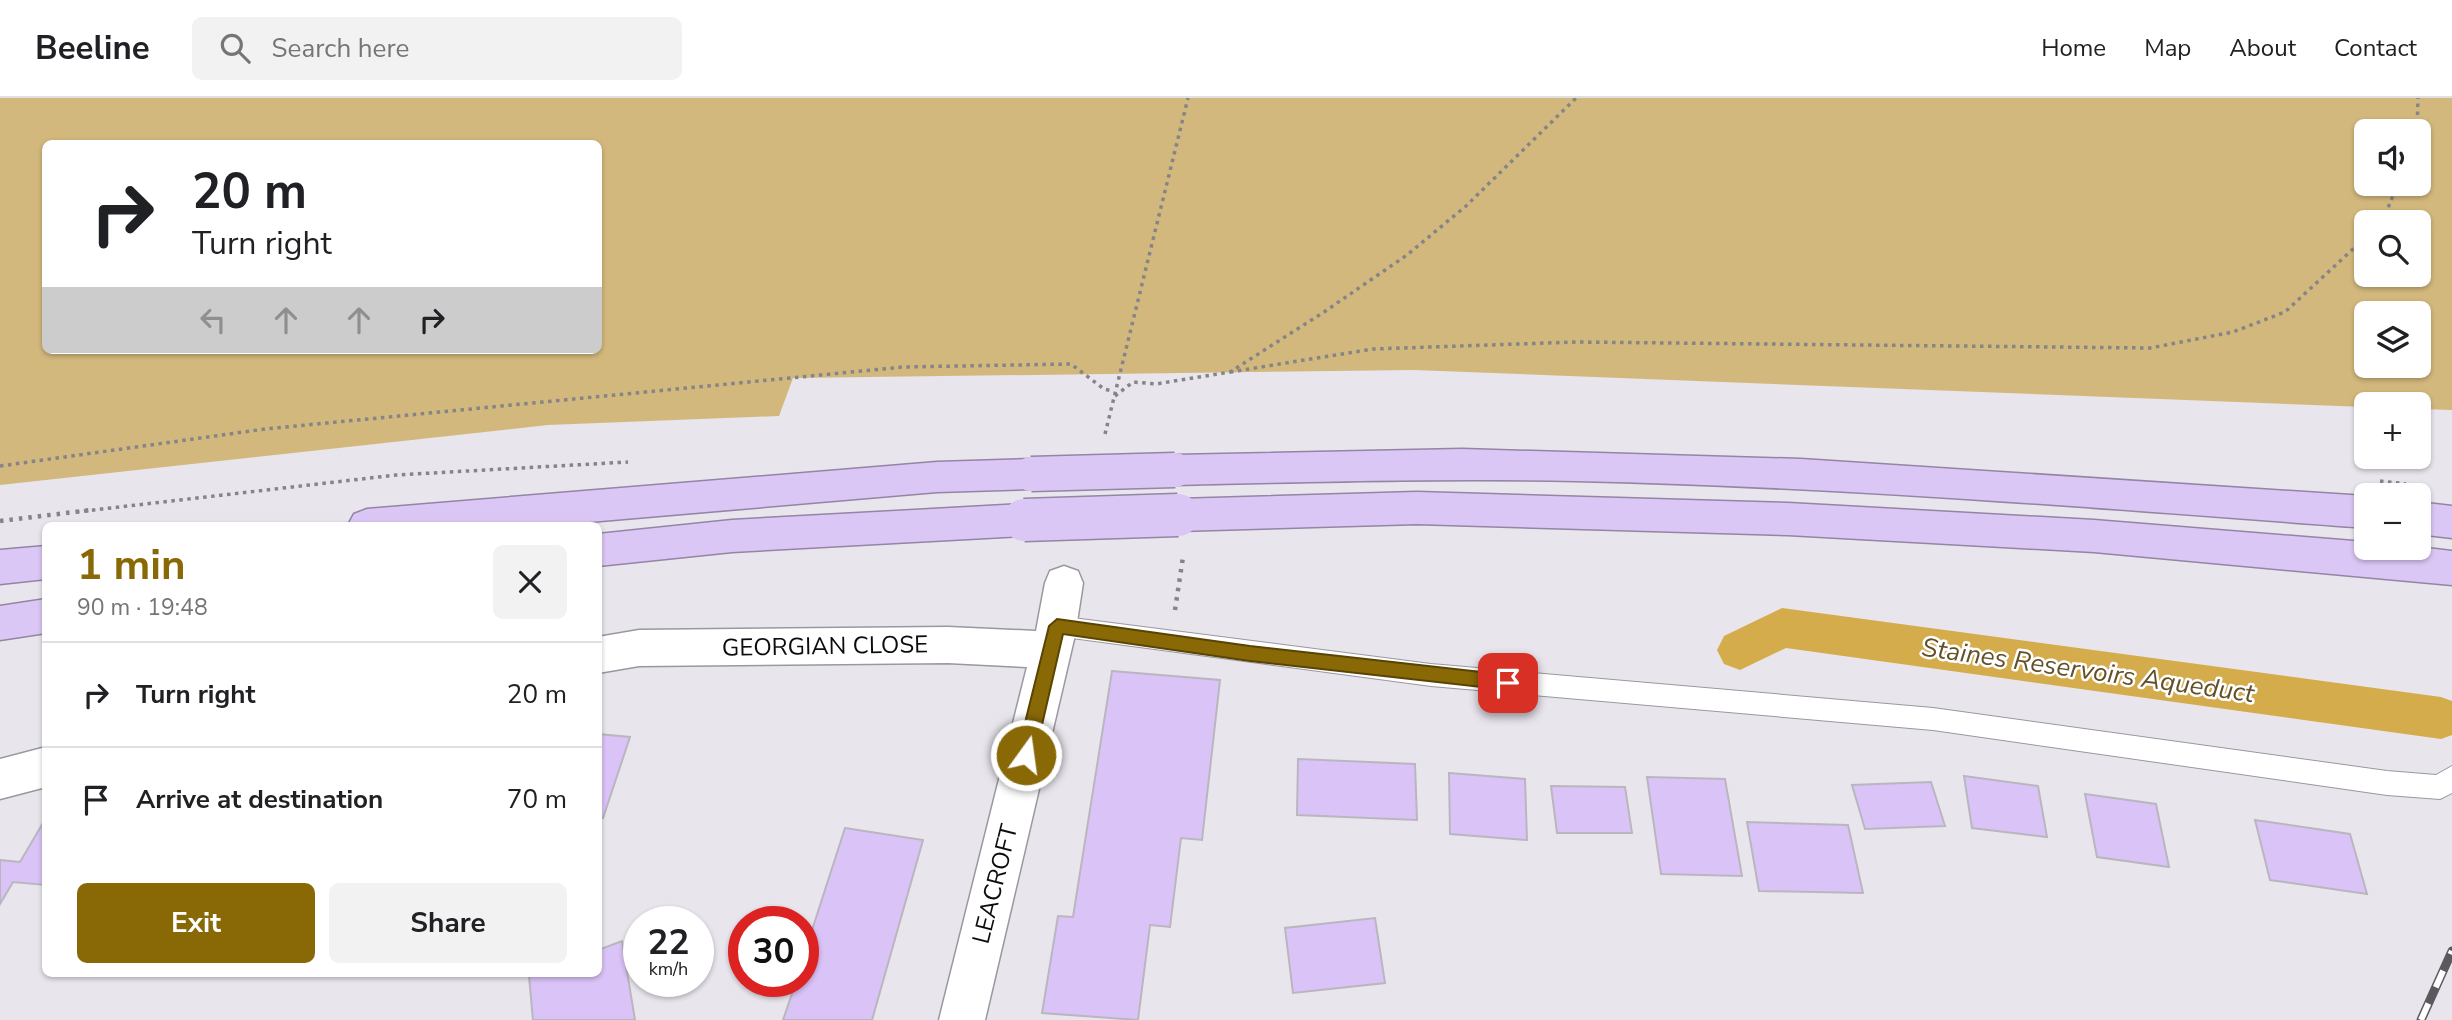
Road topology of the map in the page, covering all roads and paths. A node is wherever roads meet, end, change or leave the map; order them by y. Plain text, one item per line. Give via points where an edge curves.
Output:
1 (1188, 98) edge
2 (1576, 98) edge
3 (2418, 98) edge
4 (2417, 119) edge
5 (2354, 248) edge
6 (1230, 372) junction
7 (1113, 391) junction
8 (0, 466) edge
9 (2354, 511) edge
10 (1184, 515) junction
11 (2431, 520) edge
12 (403, 522) edge
13 (2452, 522) edge
14 (602, 550) edge
15 (42, 562) edge
16 (0, 567) edge
17 (2452, 568) edge
18 (1064, 583) dead end
19 (42, 617) edge
20 (0, 623) edge
21 (1054, 638) junction
22 (1170, 642) junction
23 (602, 654) edge
24 (42, 768) edge
25 (2452, 778) edge
26 (0, 779) edge
27 (962, 1020) edge

1 - 7 path
2 - 6 path via 1466,206 1407,255
3 - 4 path
5 - 6 path via 2285,312 2234,332 2150,348 1576,342 1373,349
6 - 7 path via 1156,384 1133,382 1115,396
7 - 8 path via 1071,364 903,367 265,429
9 - 12 highway, bridge via 1893,478 1461,464 937,477
10 - 14 highway, bridge via 732,536
10 - 17 highway via 1417,508 1665,514 2081,535
10 - 22 path
11 - 13 highway
15 - 16 highway
18 - 21 street, LEACROFT
19 - 20 highway
21 - 22 lane
21 - 23 street, GEORGIAN CLOSE via 948,645 639,648
21 - 27 street, LEACROFT
22 - 25 lane via 1431,675 1933,719 2387,783 2440,788
24 - 26 street

